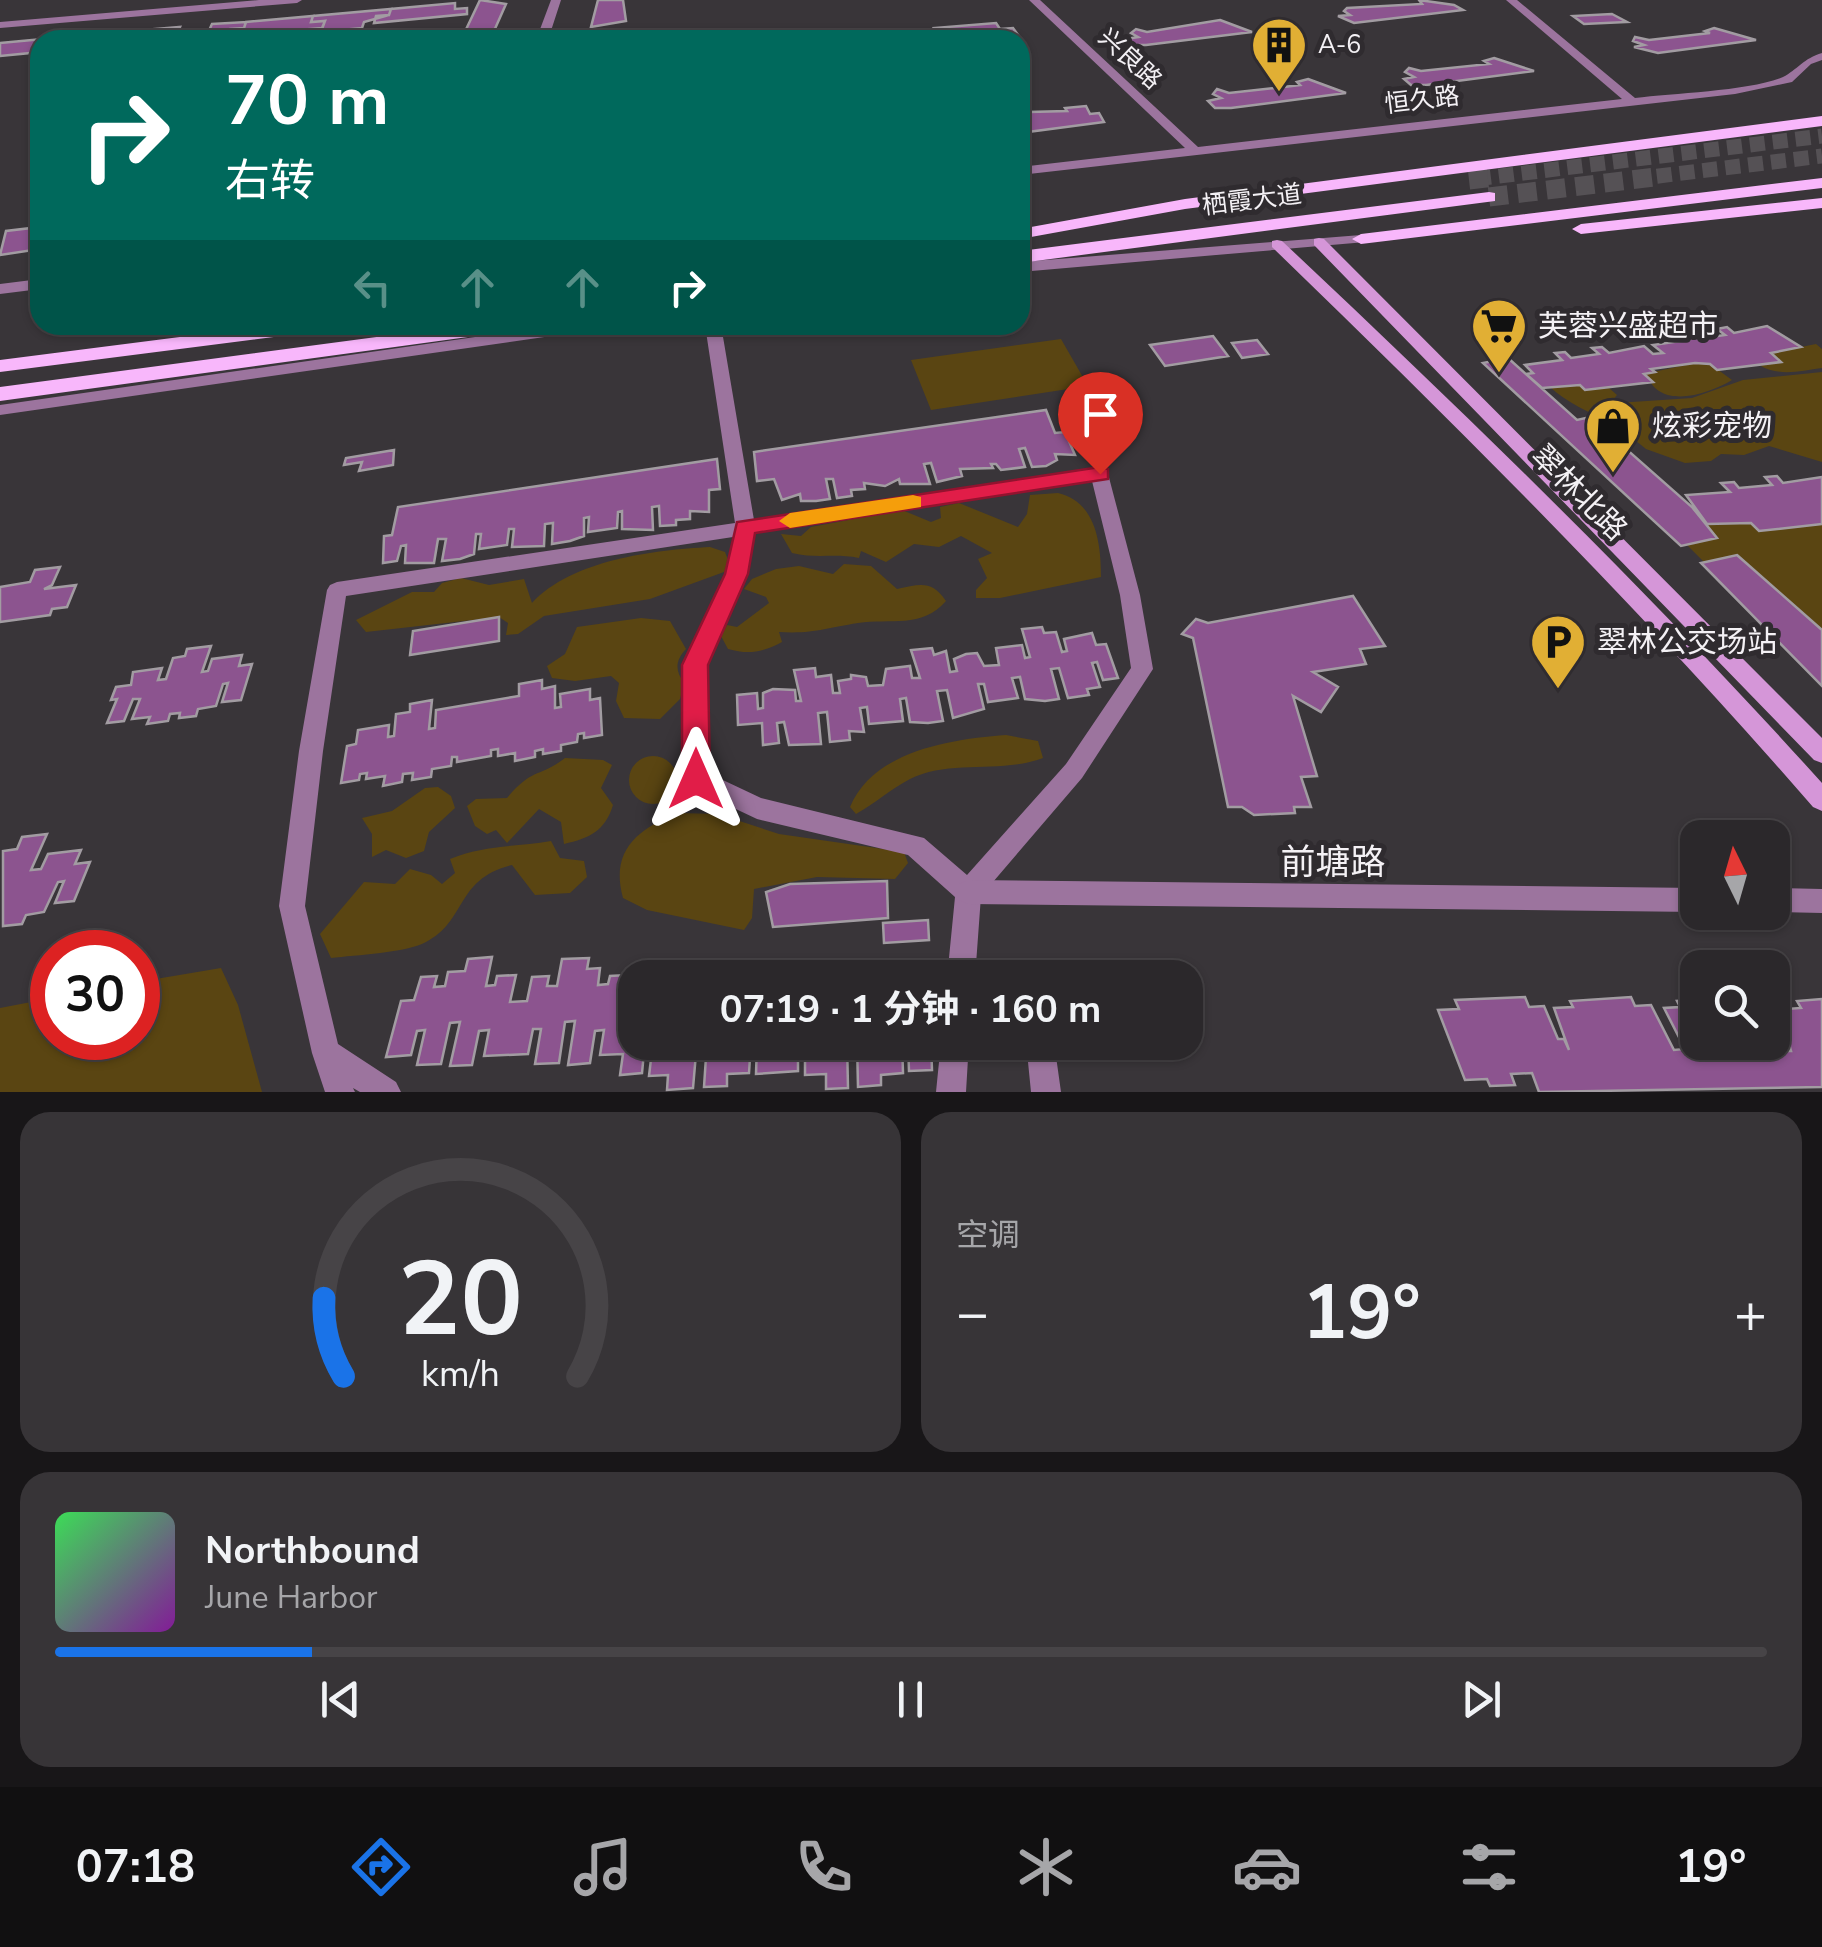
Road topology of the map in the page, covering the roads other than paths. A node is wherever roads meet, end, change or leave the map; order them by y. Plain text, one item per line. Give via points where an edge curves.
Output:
1 (297, 0) edge
2 (556, 0) edge
3 (1034, 0) edge
4 (1511, 0) edge
5 (0, 25) edge
6 (546, 30) edge
7 (1822, 56) edge
8 (1633, 102) junction
9 (1822, 121) edge
10 (1196, 152) junction
11 (1030, 171) edge
12 (1470, 180) tunnel mouth
13 (1822, 183) edge
14 (1490, 197) tunnel mouth
15 (1822, 203) edge
16 (1030, 233) edge
17 (1030, 234) edge
18 (1361, 240) junction
19 (1319, 242) junction
20 (1277, 244) junction
21 (1030, 256) edge
22 (1030, 267) edge
23 (30, 285) edge
24 (0, 289) edge
25 (243, 335) edge
26 (438, 335) edge
27 (523, 335) edge
28 (715, 335) edge
29 (0, 366) edge
30 (0, 394) edge
31 (0, 410) edge
32 (745, 527) junction
33 (1822, 753) edge
34 (1822, 800) edge
35 (968, 892) junction
36 (1680, 900) edge
37 (1790, 900) edge
38 (1822, 901) edge
39 (962, 960) edge
40 (326, 1053) junction
41 (954, 1060) edge
42 (1042, 1060) edge
43 (340, 1092) edge
44 (386, 1092) edge
45 (951, 1092) edge
46 (1046, 1092) edge

1 - 5 street
2 - 6 street
3 - 10 street, 兴良路
4 - 8 street
7 - 8 street, 恒久路 via 1788,79
8 - 10 street, 恒久路
9 - 16 main road via 1185,204
10 - 11 street, 恒久路
12 - 17 main road, 栖霞大道
13 - 18 main road
14 - 21 main road, 栖霞大道
15 - 18 main road via 1661,223
18 - 19 street
19 - 20 street
19 - 33 main road, 翠林北路
20 - 22 street
20 - 34 main road, 翠林北路 via 1547,502
23 - 24 street
25 - 29 main road
26 - 30 main road
27 - 31 street
28 - 32 street
32 - 35 street via 737,574 695,665 696,779 756,808 914,846
32 - 35 street via 1100,474 1142,669 1074,771
32 - 40 street via 337,590 292,906
35 - 36 street, 前塘路
35 - 39 street
37 - 38 street
40 - 43 street
40 - 44 street
41 - 45 street
42 - 46 street

